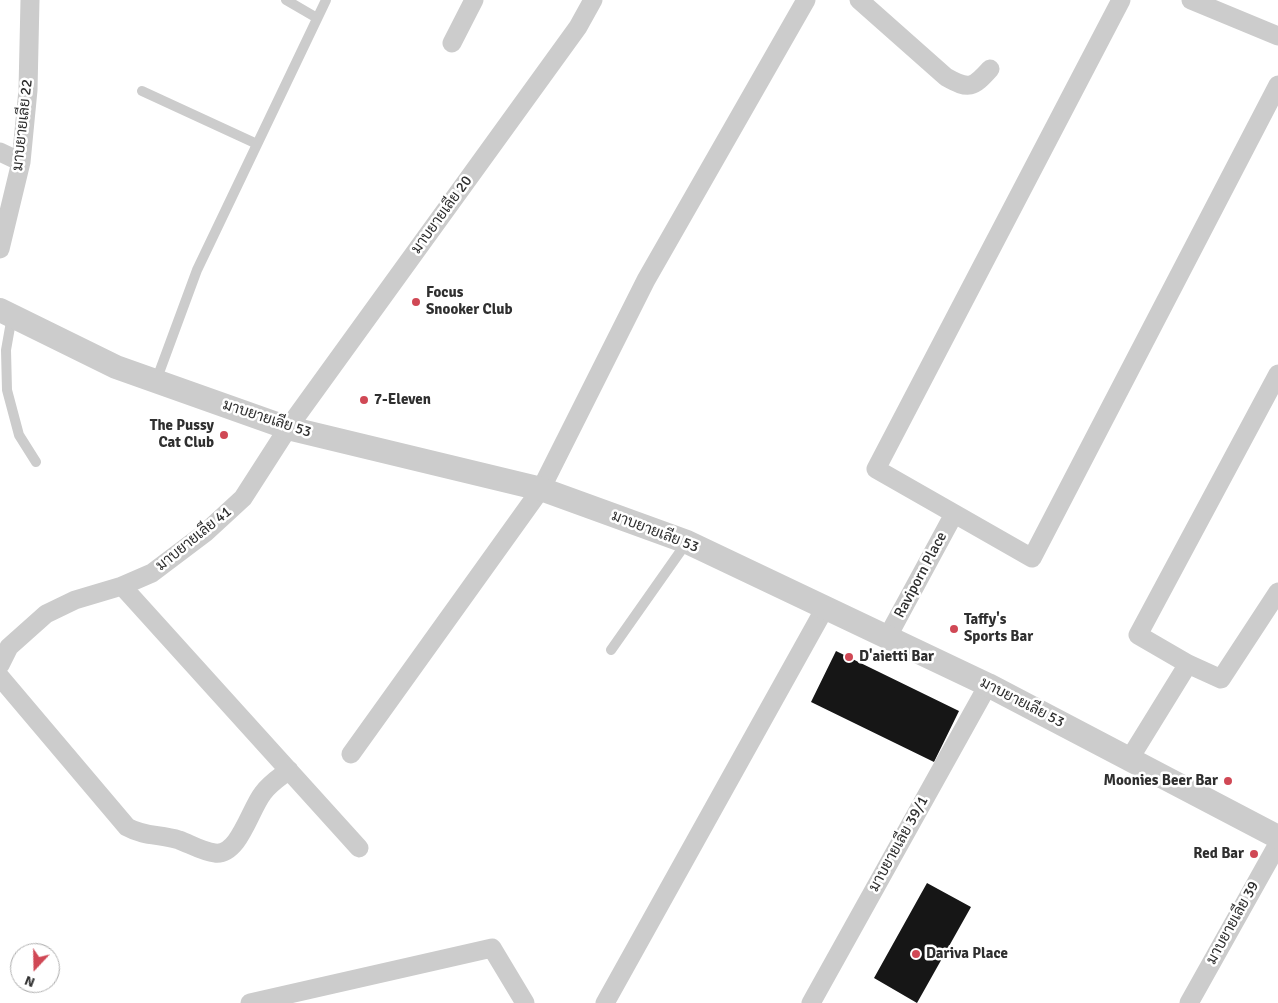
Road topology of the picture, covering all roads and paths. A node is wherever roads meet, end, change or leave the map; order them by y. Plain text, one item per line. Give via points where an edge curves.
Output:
1 (30, 0) edge
2 (286, 0) edge
3 (326, 0) edge
4 (474, 0) edge
5 (593, 0) edge
6 (806, 0) edge
7 (859, 0) edge
8 (1121, 0) edge
9 (1191, 0) edge
10 (317, 18) junction
11 (1278, 36) edge
12 (452, 43) dead end
13 (990, 69) dead end
14 (1278, 85) edge
15 (142, 90) dead end
16 (257, 144) junction
17 (0, 152) edge
18 (21, 162) junction
19 (0, 249) edge
20 (6, 313) edge
21 (1278, 374) edge
22 (156, 381) junction
23 (288, 428) junction
24 (36, 462) dead end
25 (542, 489) junction
26 (954, 514) junction
27 (686, 542) junction
28 (122, 586) junction
29 (1278, 592) edge
30 (825, 608) junction
31 (888, 636) junction
32 (612, 650) dead end
33 (1188, 664) junction
34 (0, 665) edge
35 (0, 677) edge
36 (988, 685) junction
37 (351, 754) dead end
38 (1130, 758) junction
39 (289, 770) junction
40 (1278, 837) edge
41 (1278, 844) edge
42 (359, 848) dead end
43 (250, 1003) edge
44 (525, 1003) edge
45 (605, 1003) edge
46 (810, 1003) edge
47 (1189, 1003) edge

1 - 18 street, มาบยายเลีย 22 via 28,90
2 - 10 lane
3 - 10 lane
4 - 12 street
5 - 23 street, มาบยายเลีย 20 via 578,27
6 - 25 street via 646,280
7 - 13 street via 946,77 960,85 977,83
8 - 26 street via 876,469
9 - 11 street
10 - 16 lane
14 - 26 street via 1032,558
15 - 16 lane
16 - 22 lane via 197,270
17 - 18 street
18 - 19 street, มาบยายเลีย 22
20 - 22 street, มาบยายเลีย 53 via 116,368
20 - 24 lane via 7,390 19,435
21 - 33 street via 1138,635
22 - 23 street, มาบยายเลีย 53
23 - 25 street, มาบยายเลีย 53
23 - 28 street, มาบยายเลีย 41 via 243,498 205,533 152,573
25 - 27 street, มาบยายเลีย 53
25 - 37 street
26 - 31 street, Raviporn Place
27 - 30 street, มาบยายเลีย 53
27 - 32 lane
28 - 34 street, มาบยายเลีย 41 via 75,600 46,614 9,647
28 - 39 street
29 - 33 street via 1221,679
30 - 31 street, มาบยายเลีย 53
30 - 45 street
31 - 36 street, มาบยายเลีย 53
33 - 38 street
35 - 39 street via 127,826 136,832 175,839 216,853 229,850 264,791
36 - 38 street, มาบยายเลีย 53
36 - 46 street, มาบยายเลีย 39/1
38 - 40 street, มาบยายเลีย 53
39 - 42 street
41 - 47 street, มาบยายเลีย 39
43 - 44 street via 492,948

